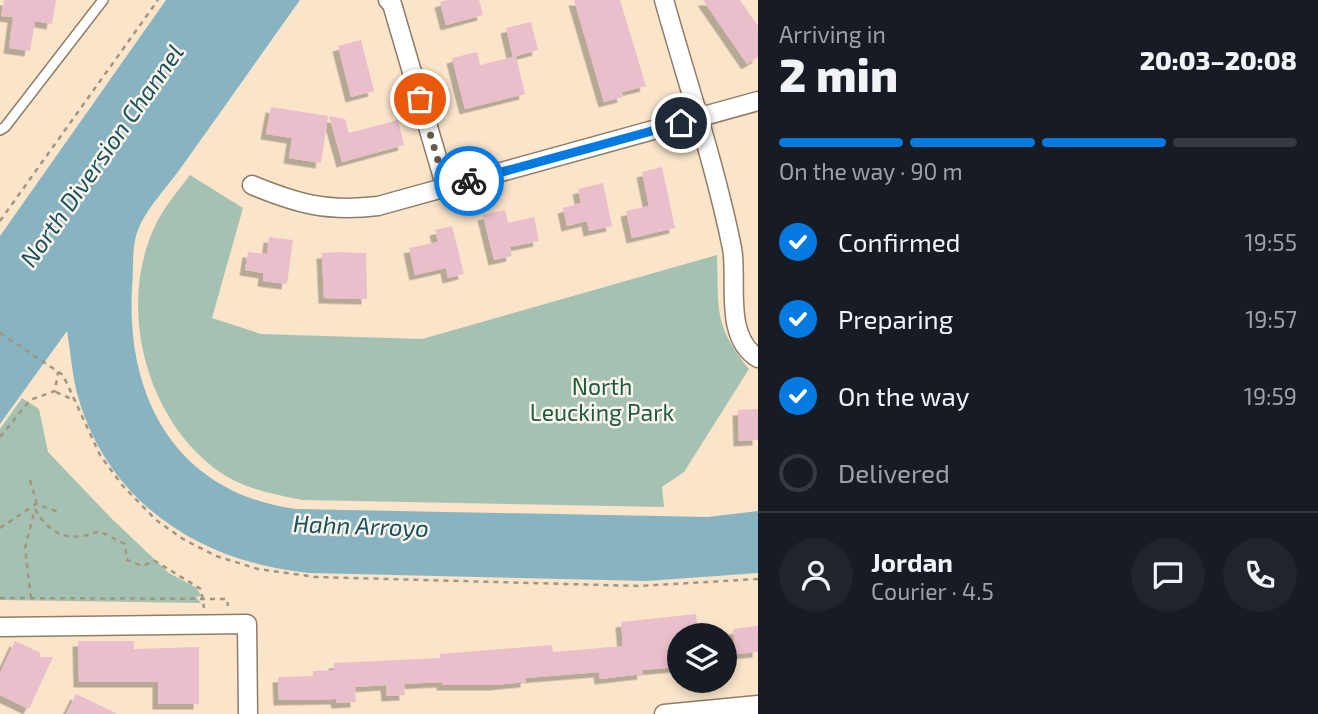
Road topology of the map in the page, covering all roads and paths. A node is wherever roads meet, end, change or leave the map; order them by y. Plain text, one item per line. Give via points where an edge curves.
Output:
1 (103, 0) edge
2 (158, 0) edge
3 (388, 0) edge
4 (664, 0) edge
5 (758, 101) edge
6 (698, 118) junction
7 (0, 130) edge
8 (252, 185) dead end
9 (446, 188) junction
10 (0, 221) edge
11 (0, 333) edge
12 (755, 356) edge
13 (58, 372) junction
14 (55, 391) junction
15 (76, 401) junction
16 (0, 437) edge
17 (30, 480) dead end
18 (35, 507) junction
19 (59, 512) dead end
20 (0, 528) edge
21 (758, 579) edge
22 (0, 598) edge
23 (31, 598) junction
24 (203, 599) junction
25 (229, 611) dead end
26 (204, 614) dead end
27 (0, 627) edge
28 (758, 705) edge
29 (725, 711) edge
30 (248, 714) edge
31 (664, 714) edge

1 - 7 lane
2 - 10 path
3 - 9 street
4 - 6 street
5 - 6 street
6 - 9 street
6 - 12 street via 732,249 740,333
8 - 9 street via 296,203 341,210 378,206
11 - 13 path
13 - 14 path
13 - 15 path
14 - 15 path
14 - 16 path via 30,400
15 - 21 path via 100,455 156,520 216,556 258,569 316,577 639,586
17 - 18 path
18 - 19 path
18 - 20 path
18 - 23 path via 25,548
18 - 24 path via 50,530 82,538 99,531 125,544 127,560 142,566 155,561 201,589
22 - 23 path
23 - 24 path
24 - 25 path via 227,599
24 - 26 path
27 - 30 street via 247,624
28 - 29 street
29 - 31 street

